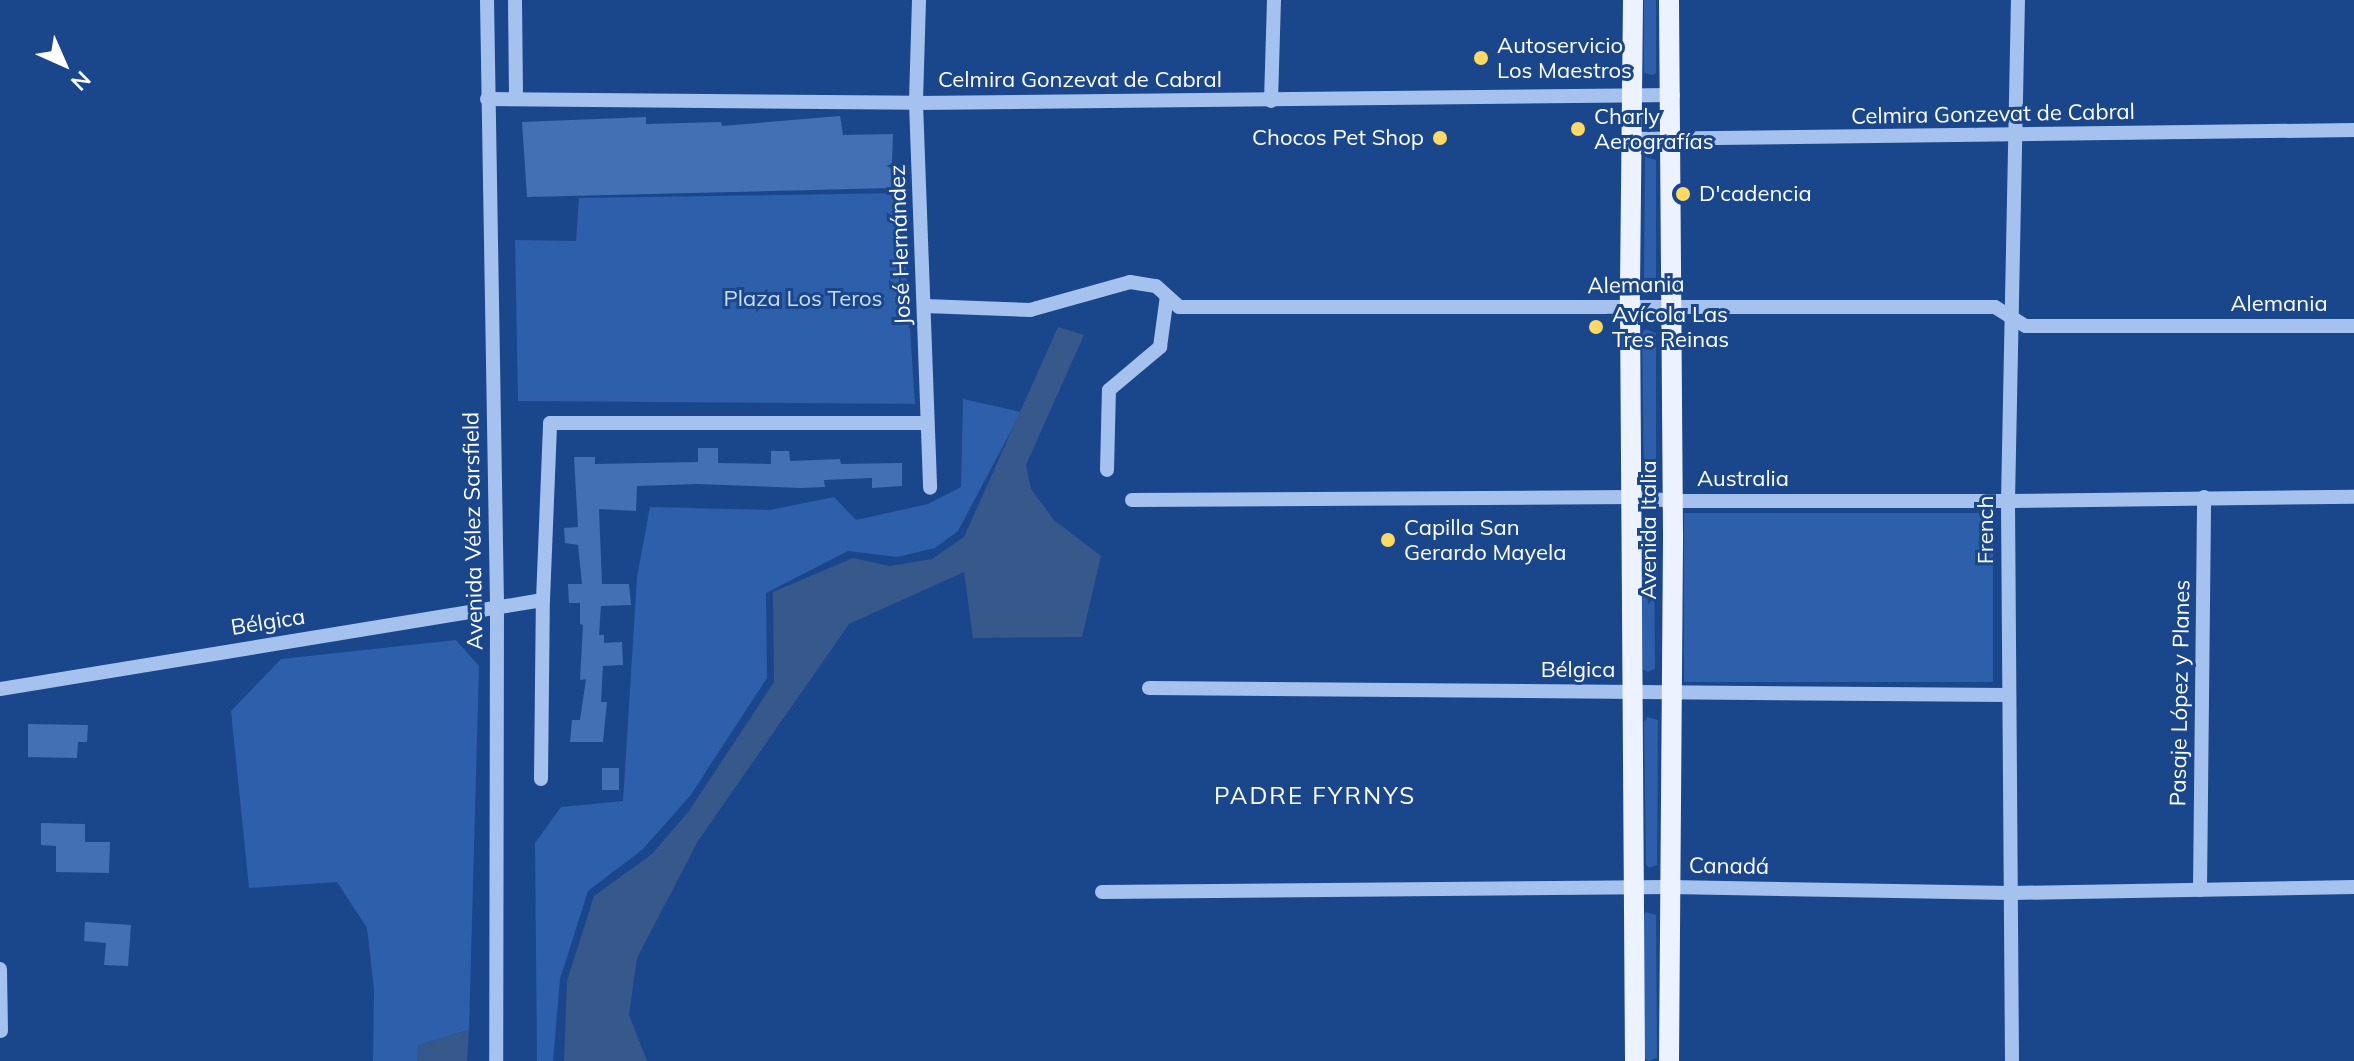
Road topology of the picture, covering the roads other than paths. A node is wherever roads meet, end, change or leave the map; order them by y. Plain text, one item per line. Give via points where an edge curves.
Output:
1 (487, 0) edge
2 (515, 0) edge
3 (919, 0) edge
4 (1274, 0) edge
5 (1633, 0) edge
6 (1669, 0) edge
7 (2018, 0) edge
8 (1631, 94) junction
9 (1673, 95) junction
10 (516, 97) junction
11 (487, 99) junction
12 (1271, 101) junction
13 (916, 103) junction
14 (2354, 130) edge
15 (2015, 136) junction
16 (1632, 139) junction
17 (1672, 140) junction
18 (1167, 296) junction
19 (925, 306) junction
20 (1673, 306) junction
21 (1630, 307) junction
22 (2010, 315) junction
23 (2354, 326) edge
24 (927, 423) junction
25 (1107, 470) dead end
26 (930, 488) dead end
27 (1633, 497) junction
28 (2204, 497) junction
29 (2354, 497) edge
30 (1132, 500) dead end
31 (1673, 501) junction
32 (2008, 501) junction
33 (543, 600) junction
34 (497, 606) junction
35 (1149, 688) dead end
36 (0, 689) edge
37 (1634, 692) junction
38 (1673, 693) junction
39 (2008, 695) junction
40 (541, 779) dead end
41 (1670, 887) junction
42 (2354, 887) edge
43 (1636, 888) junction
44 (2200, 890) junction
45 (1102, 892) dead end
46 (2012, 893) junction
47 (0, 969) edge
48 (1, 1031) edge
49 (496, 1061) edge
50 (1635, 1061) edge
51 (1669, 1061) edge
52 (2012, 1061) edge

1 - 11 street, Avenida Vélez Sarsfield
2 - 10 street
3 - 13 street, José Hernández
4 - 12 street
5 - 8 main road, Avenida Italia
6 - 9 main road, Avenida Italia
7 - 15 street, French
8 - 9 street, Celmira Gonzevat de Cabral
8 - 12 street, Celmira Gonzevat de Cabral
8 - 16 main road, Avenida Italia
9 - 17 main road, Avenida Italia
10 - 11 street, Celmira Gonzevat de Cabral
10 - 13 street, Celmira Gonzevat de Cabral
11 - 34 street, Avenida Vélez Sarsfield
12 - 13 street, Celmira Gonzevat de Cabral
13 - 19 street, José Hernández
14 - 15 street, Celmira Gonzevat de Cabral
15 - 17 street, Celmira Gonzevat de Cabral
15 - 22 street, French
16 - 17 street, Celmira Gonzevat de Cabral
16 - 21 main road, Avenida Italia
17 - 20 main road, Avenida Italia
18 - 19 street, Alemania via 1156,286 1130,282 1030,310
18 - 21 street, Alemania via 1179,307
18 - 25 street via 1160,347 1109,390
19 - 24 street, José Hernández
20 - 21 street, Alemania
20 - 22 street, Alemania via 1995,307
20 - 31 main road, Avenida Italia
21 - 27 main road, Avenida Italia
22 - 23 street, Alemania via 2026,326
22 - 32 street, French
24 - 26 street, José Hernández
24 - 33 street via 550,423
27 - 30 street, Australia
27 - 31 street, Australia
27 - 37 main road, Avenida Italia
28 - 29 street, Australia
28 - 32 street, Australia
28 - 44 street, Pasaje López y Planes
31 - 32 street, Australia
31 - 38 main road, Avenida Italia
32 - 39 street, French
33 - 34 street, Bélgica
33 - 40 street
34 - 36 street, Bélgica
34 - 49 street, Avenida Vélez Sarsfield
35 - 37 street, Bélgica
37 - 38 street, Bélgica
37 - 43 main road, Avenida Italia
38 - 39 street, Bélgica
38 - 41 main road, Avenida Italia
39 - 46 street, French
41 - 43 street, Canadá
41 - 46 street, Canadá
41 - 51 main road, Avenida Italia
42 - 44 street, Canadá
43 - 45 street, Canadá
43 - 50 main road, Avenida Italia
44 - 46 street, Canadá
46 - 52 street, French
47 - 48 street

